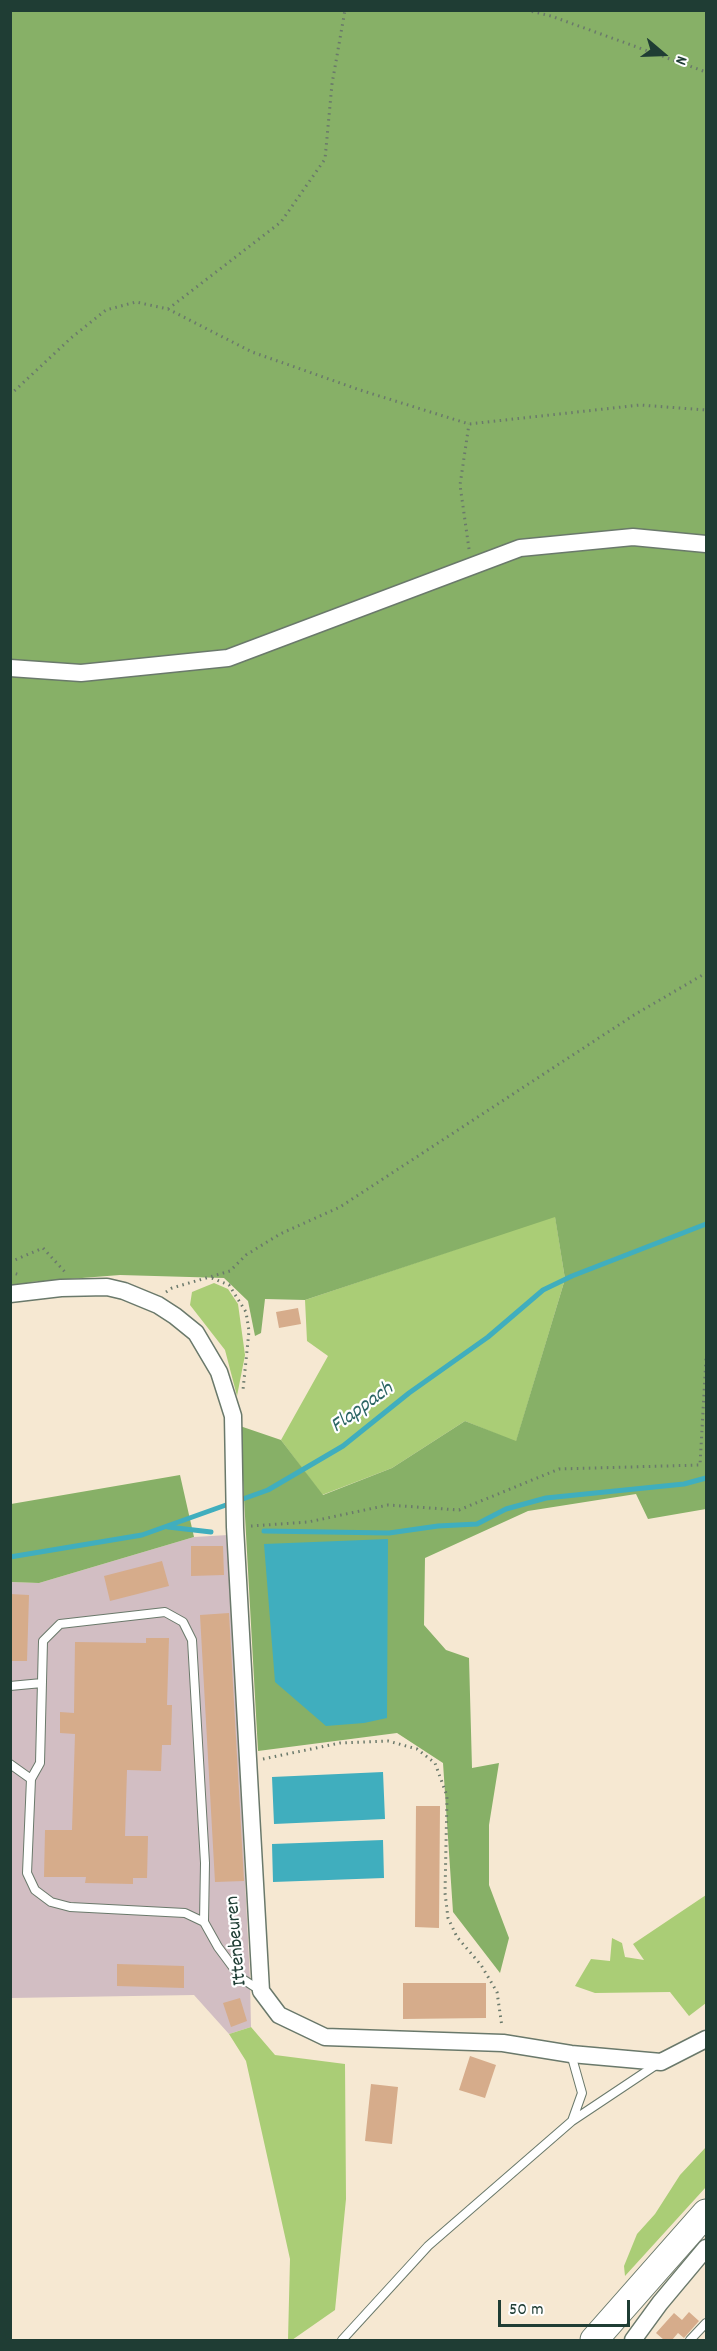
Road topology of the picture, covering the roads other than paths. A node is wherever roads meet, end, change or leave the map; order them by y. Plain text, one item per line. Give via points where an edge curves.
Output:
1 (706, 543) edge
2 (10, 668) edge
3 (10, 1294) edge
4 (42, 1683) junction
5 (10, 1686) edge
6 (10, 1764) edge
7 (31, 1779) junction
8 (204, 1922) junction
9 (261, 1991) junction
10 (706, 2039) edge
11 (571, 2054) junction
12 (661, 2062) junction
13 (572, 2121) junction
14 (706, 2213) edge
15 (706, 2248) edge
16 (706, 2323) edge
17 (342, 2340) edge
18 (594, 2340) edge
19 (633, 2340) edge
20 (690, 2340) edge

1 - 2 street via 633,537 520,548 228,658 81,673
3 - 9 street, Ittenbeuren via 61,1288 107,1287 124,1291 158,1305 196,1333 219,1372 232,1416 234,1521
4 - 5 lane
4 - 7 lane via 40,1763
4 - 8 lane via 43,1641 60,1623 165,1612 183,1622 192,1640 205,1863
6 - 7 lane
7 - 8 lane via 27,1873 35,1890 51,1902 70,1907 185,1913
8 - 9 lane via 241,1978
9 - 11 street, Ittenbeuren via 279,2015 325,2037 503,2043
10 - 12 street
11 - 12 street, Ittenbeuren
11 - 13 lane via 582,2093
12 - 13 lane
13 - 17 lane via 428,2246
14 - 18 main road
15 - 19 street
16 - 20 lane

